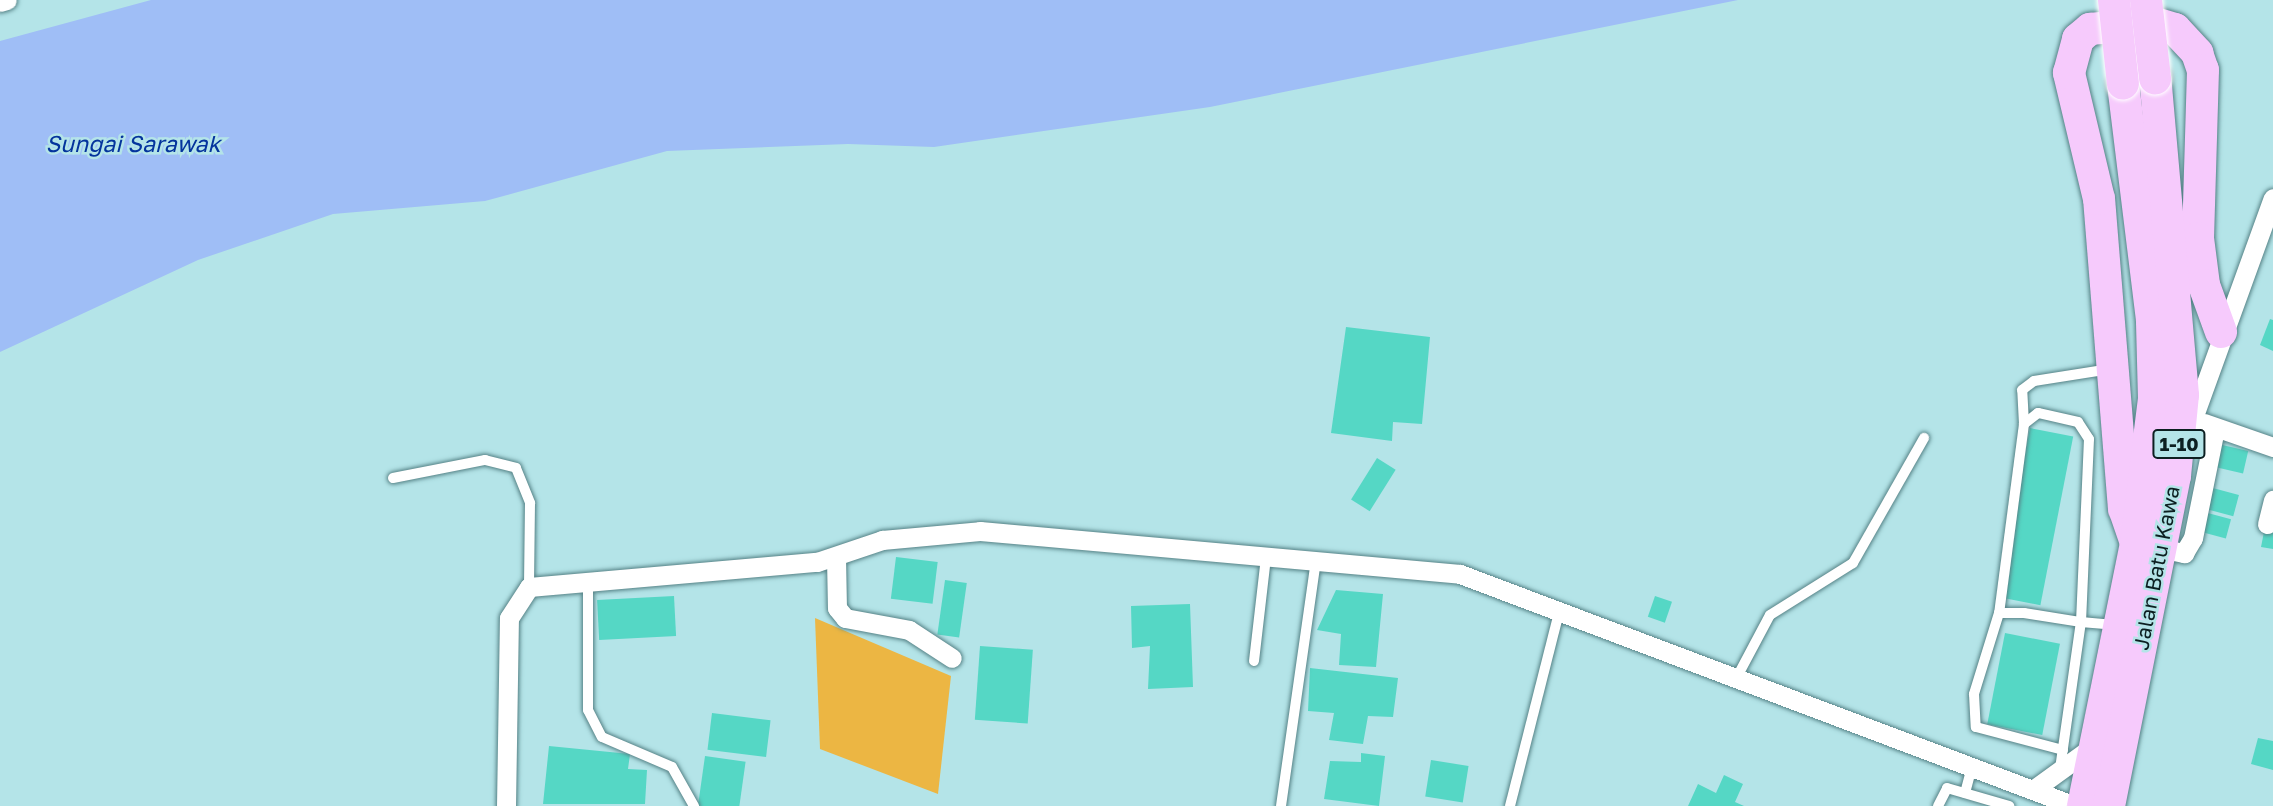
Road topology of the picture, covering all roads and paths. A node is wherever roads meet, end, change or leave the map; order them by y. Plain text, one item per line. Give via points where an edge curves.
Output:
1 (6, 0) edge
2 (2113, 0) edge
3 (2146, 0) edge
4 (0, 2) edge
5 (2273, 198) edge
6 (2221, 297) junction
7 (2221, 332) joint
8 (2114, 368) junction
9 (2194, 417) junction
10 (2024, 424) junction
11 (2215, 429) junction
12 (1924, 438) dead end
13 (2273, 447) edge
14 (2177, 464) junction
15 (393, 478) dead end
16 (2273, 500) edge
17 (2267, 524) dead end
18 (2148, 546) junction
19 (836, 557) junction
20 (1266, 557) junction
21 (1316, 560) junction
22 (588, 582) junction
23 (529, 587) junction
24 (1560, 608) junction
25 (1999, 613) junction
26 (2081, 622) junction
27 (2119, 626) junction
28 (952, 658) dead end
29 (1254, 661) dead end
30 (1737, 677) junction
31 (2095, 745) junction
32 (2063, 750) junction
33 (1971, 770) junction
34 (2059, 773) junction
35 (2037, 788) junction
36 (1965, 793) junction
37 (506, 806) edge
38 (694, 806) edge
39 (1281, 806) edge
40 (1510, 806) edge
41 (1938, 806) edge
42 (2009, 806) edge
43 (2075, 806) edge
44 (2083, 806) edge
45 (2109, 806) edge

1 - 4 street
2 - 18 highway, Jalan Batu Kawa / 1-10, bridge via 2152,320
3 - 14 highway, Jalan Batu Kawa / 1-10, bridge via 2181,320
5 - 6 street
6 - 7 highway
6 - 8 highway via 2198,238 2203,70 2197,52 2175,29 2155,23 2090,29 2075,46 2069,73 2099,200
7 - 9 street
8 - 10 lane via 2034,381 2022,390
8 - 18 highway via 2124,509
9 - 11 street
9 - 14 street
10 - 25 lane
10 - 26 lane via 2038,412 2056,414 2085,427 2089,439
11 - 13 street
11 - 18 street via 2190,545 2184,553
12 - 30 lane via 1853,563 1770,615
14 - 18 highway, Jalan Batu Kawa / 1-10
15 - 23 lane via 485,460 516,468 530,503
16 - 17 street
18 - 27 highway, Jalan Batu Kawa / 1-10
18 - 45 highway, Jalan Batu Kawa / 1-10
19 - 20 street via 883,540 980,531
19 - 22 street
19 - 28 street via 837,608 845,618 909,630
20 - 21 street
20 - 29 lane
21 - 24 street via 1460,574
21 - 39 lane
22 - 23 street
22 - 38 lane via 589,710 602,737 672,767
23 - 37 street via 509,618
24 - 30 street
24 - 40 lane
25 - 26 lane
25 - 32 lane via 1974,694 1976,727
26 - 27 lane
26 - 32 lane
27 - 31 highway, Jalan Batu Kawa / 1-10
30 - 33 street
31 - 34 street
31 - 44 highway, Jalan Batu Kawa / 1-10
32 - 34 lane
33 - 35 street
33 - 36 lane
34 - 35 street
35 - 43 street
36 - 41 lane via 1942,790
36 - 42 lane

